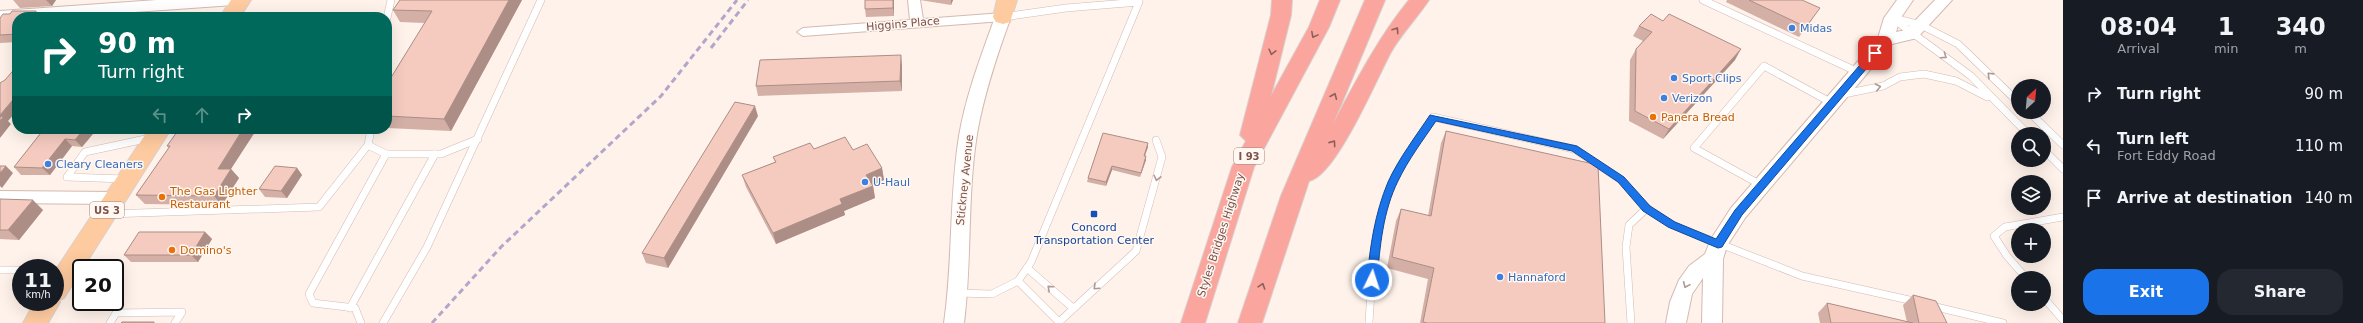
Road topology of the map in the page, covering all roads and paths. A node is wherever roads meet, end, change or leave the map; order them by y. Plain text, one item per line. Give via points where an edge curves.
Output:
1 (234, 0) edge
2 (241, 0) edge
3 (391, 0) edge
4 (540, 0) edge
5 (914, 0) edge
6 (1282, 0) edge
7 (1330, 0) edge
8 (1375, 0) edge
9 (1419, 0) edge
10 (1704, 0) edge
11 (1905, 0) edge
12 (1944, 0) edge
13 (1005, 8) edge
14 (88, 12) edge
15 (233, 12) edge
16 (388, 12) edge
17 (0, 16) edge
18 (12, 16) edge
19 (1892, 18) junction
20 (918, 22) junction
21 (1916, 30) junction
22 (802, 32) dead end
23 (1886, 40) junction
24 (1858, 72) junction
25 (2011, 95) edge
26 (1836, 99) junction
27 (1998, 104) junction
28 (2036, 119) edge
29 (2021, 127) edge
30 (153, 134) edge
31 (156, 134) edge
32 (370, 134) edge
33 (478, 139) junction
34 (1156, 140) dead end
35 (368, 145) junction
36 (2063, 145) edge
37 (386, 154) junction
38 (435, 154) junction
39 (2051, 157) edge
40 (1243, 167) junction
41 (2063, 170) edge
42 (1762, 186) junction
43 (1292, 196) junction
44 (0, 197) edge
45 (115, 197) junction
46 (1647, 208) junction
47 (2063, 217) edge
48 (1716, 251) junction
49 (1027, 268) junction
50 (0, 270) edge
51 (12, 270) edge
52 (2020, 271) edge
53 (64, 273) edge
54 (1018, 281) junction
55 (958, 293) junction
56 (2051, 306) edge
57 (350, 308) junction
58 (1073, 308) junction
59 (42, 311) edge
60 (2063, 320) edge
61 (35, 323) edge
62 (110, 323) edge
63 (176, 323) edge
64 (361, 323) edge
65 (383, 323) edge
66 (954, 323) edge
67 (1193, 323) edge
68 (1250, 323) edge
69 (1369, 323) edge
70 (1631, 323) edge
71 (1676, 323) edge
72 (1712, 323) edge
73 (2003, 323) edge

1 - 14 street
2 - 15 main road
3 - 16 lane
4 - 33 lane
5 - 20 street
6 -> 40 highway via 1281,16
7 -> 40 highway, Styles Bridges Highway / I 93 via 1319,27
43 -> 8 highway
43 -> 9 highway via 1335,141 1382,51
10 - 24 lane
11 - 19 street
12 - 21 street
13 - 20 street, Higgins Place
13 - 49 lane via 1066,8 1139,2
13 - 55 street, Stickney Avenue via 982,77 966,151
17 - 18 street
19 - 21 lane
19 - 21 lane
19 - 23 street
20 - 22 street, Higgins Place
21 - 23 street
25 -> 21 lane via 1958,44
21 -> 27 lane
23 - 24 street
24 - 26 street
26 -> 27 lane via 1883,86 1900,77 1924,74 1956,81
26 - 42 street
26 - 42 lane via 1764,66 1694,148
27 - 29 lane
28 - 36 lane
30 - 45 lane via 85,152 67,177
31 - 45 main road, US 3
32 - 35 lane
33 - 38 lane
33 - 65 lane via 427,247
34 -> 58 lane via 1162,157 1136,251
35 - 37 lane
35 - 45 lane via 319,207 274,209
37 - 38 lane
37 - 57 lane via 309,294 313,304
38 - 57 lane
39 - 41 lane
40 - 67 highway, Styles Bridges Highway / I 93
42 - 48 street via 1738,213
68 -> 43 highway
44 - 45 street
45 - 53 main road, US 3
46 - 48 lane
46 - 69 lane via 1621,180 1574,149 1433,117 1402,165 1383,206 1374,251
46 - 70 lane via 1629,225 1626,247
47 - 52 lane via 2006,227 1994,236
48 -> 71 street via 1688,280 1678,304
48 - 72 street
48 - 73 lane via 1802,276
49 - 54 lane
58 -> 49 lane
50 - 51 lane
54 - 55 lane via 992,294
54 - 58 lane via 1059,322
55 - 66 street, Stickney Avenue
56 - 60 lane
57 - 64 lane via 355,308
59 - 61 main road
62 - 63 lane via 116,313 182,312

